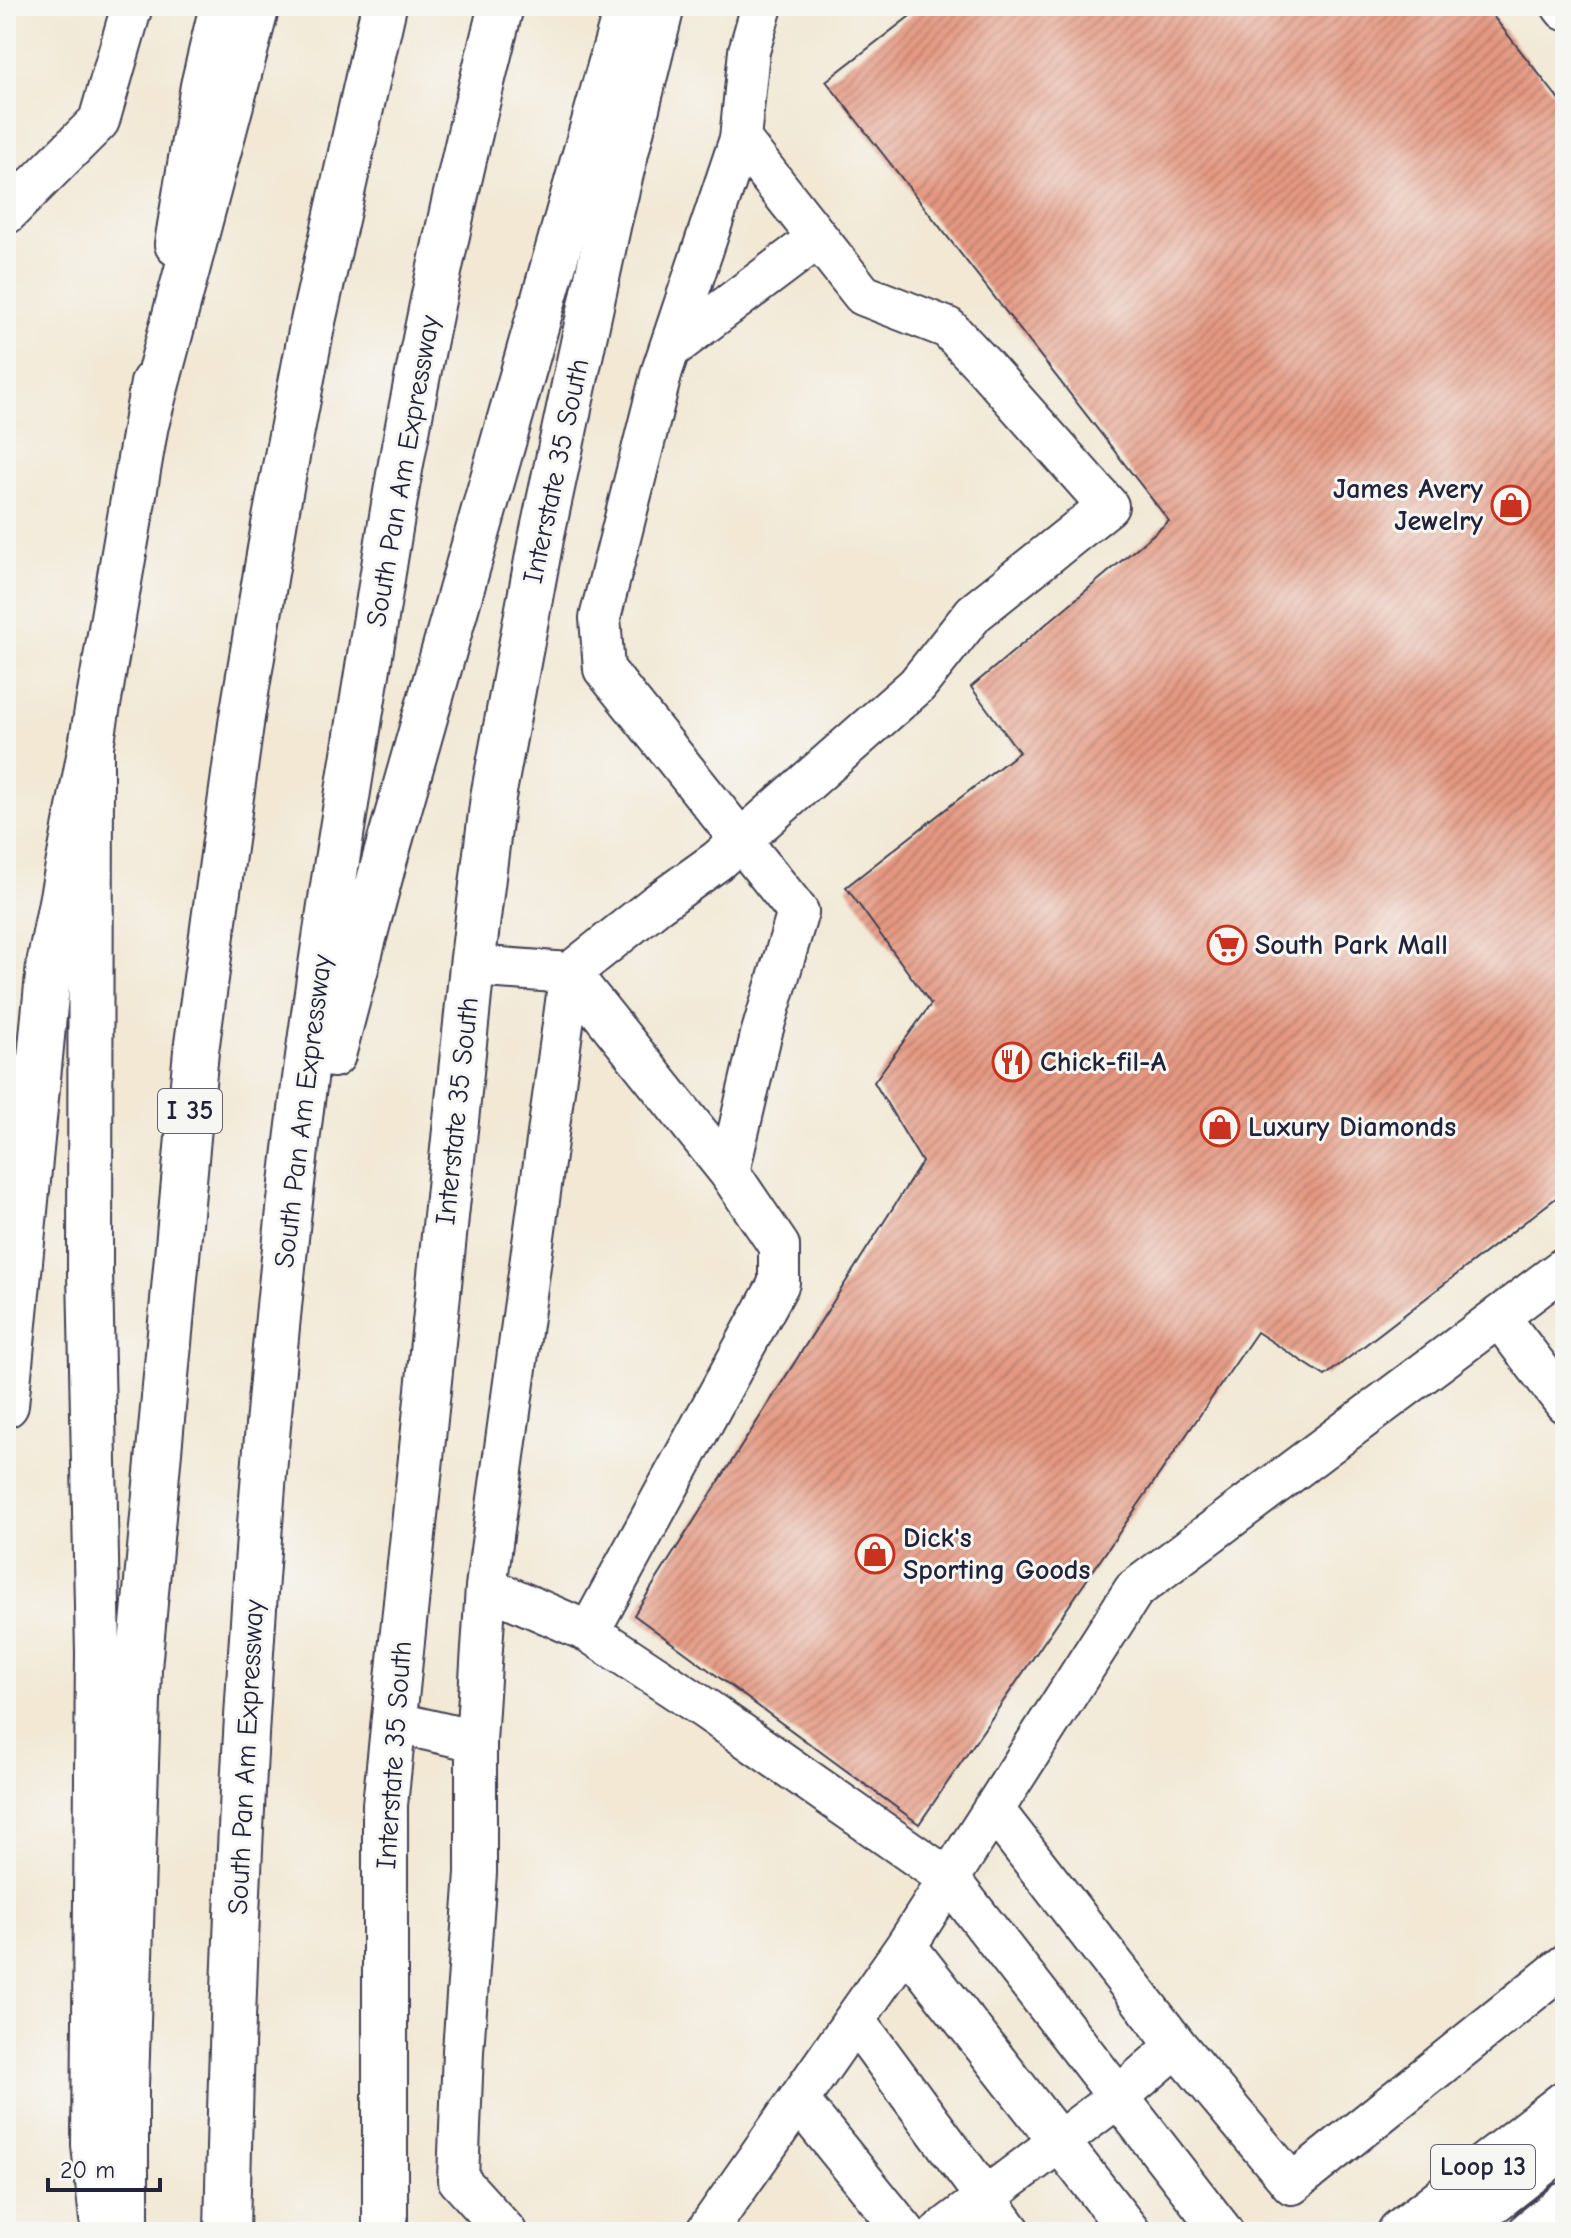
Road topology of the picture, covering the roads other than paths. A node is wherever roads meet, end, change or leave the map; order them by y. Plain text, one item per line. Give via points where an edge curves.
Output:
1 (132, 6) edge
2 (222, 6) edge
3 (257, 6) edge
4 (384, 6) edge
5 (501, 6) edge
6 (627, 6) edge
7 (662, 6) edge
8 (762, 6) edge
9 (740, 139) junction
10 (6, 214) edge
11 (818, 238) junction
12 (669, 350) junction
13 (147, 421) junction
14 (91, 746) junction
15 (741, 840) junction
16 (472, 966) junction
17 (570, 973) junction
18 (729, 1172) junction
19 (287, 1224) junction
20 (1565, 1267) edge
21 (1499, 1317) junction
22 (1565, 1403) edge
23 (6, 1405) edge
24 (486, 1587) junction
25 (589, 1632) junction
26 (393, 1722) junction
27 (476, 1741) junction
28 (993, 1809) junction
29 (949, 1879) junction
30 (906, 1946) junction
31 (1565, 1965) edge
32 (855, 2020) junction
33 (1177, 2046) junction
34 (1118, 2097) junction
35 (798, 2100) junction
36 (1565, 2103) edge
37 (1059, 2142) junction
38 (1565, 2145) edge
39 (985, 2197) junction
40 (104, 2232) edge
41 (126, 2232) edge
42 (227, 2232) edge
43 (385, 2232) edge
44 (506, 2232) edge
45 (706, 2232) edge
46 (905, 2232) edge
47 (940, 2232) edge
48 (1011, 2232) edge
49 (1130, 2232) edge
50 (1223, 2232) edge
51 (1400, 2232) edge
52 (1453, 2232) edge

1 - 10 lane via 99,121
2 - 13 main road via 203,86
3 - 13 main road
4 - 41 main road, I 35 via 275,519 196,1051 139,1668
5 - 19 main road, South Pan Am Expressway via 440,266 402,461 325,932
6 - 19 main road
7 - 16 main road, Interstate 35 South via 541,539 493,797
8 - 9 lane via 749,51
9 - 11 lane
9 - 12 lane
11 - 12 lane
11 - 15 lane via 863,295 948,328 1108,506 974,613 917,685
12 - 15 lane via 600,618 604,669
13 - 14 main road
14 - 23 main road via 49,965
14 - 40 main road via 90,1272 98,1653 94,2145
15 - 17 lane
15 - 18 lane via 798,912 761,1035
16 - 17 lane
16 - 26 main road, Interstate 35 South
17 - 18 lane
17 - 24 lane
18 - 25 lane via 779,1246 779,1283
19 - 42 main road, South Pan Am Expressway via 244,1745
20 - 21 lane
21 - 22 lane
21 - 28 lane via 1134,1590
24 - 25 lane
24 - 27 lane
25 - 29 lane
26 - 27 lane
26 - 43 main road, Interstate 35 South via 385,1805
27 - 44 lane via 476,1873 458,2179
28 - 29 lane
28 - 33 lane
29 - 30 lane
29 - 34 lane
30 - 32 lane
30 - 37 lane
31 - 33 lane via 1292,2184
32 - 35 lane
32 - 39 lane
33 - 34 lane
34 - 37 lane
34 - 50 lane
35 - 45 lane
35 - 46 lane
36 - 51 main road, Loop 13
37 - 39 lane
37 - 49 lane
38 - 52 main road
39 - 47 lane
39 - 48 lane

